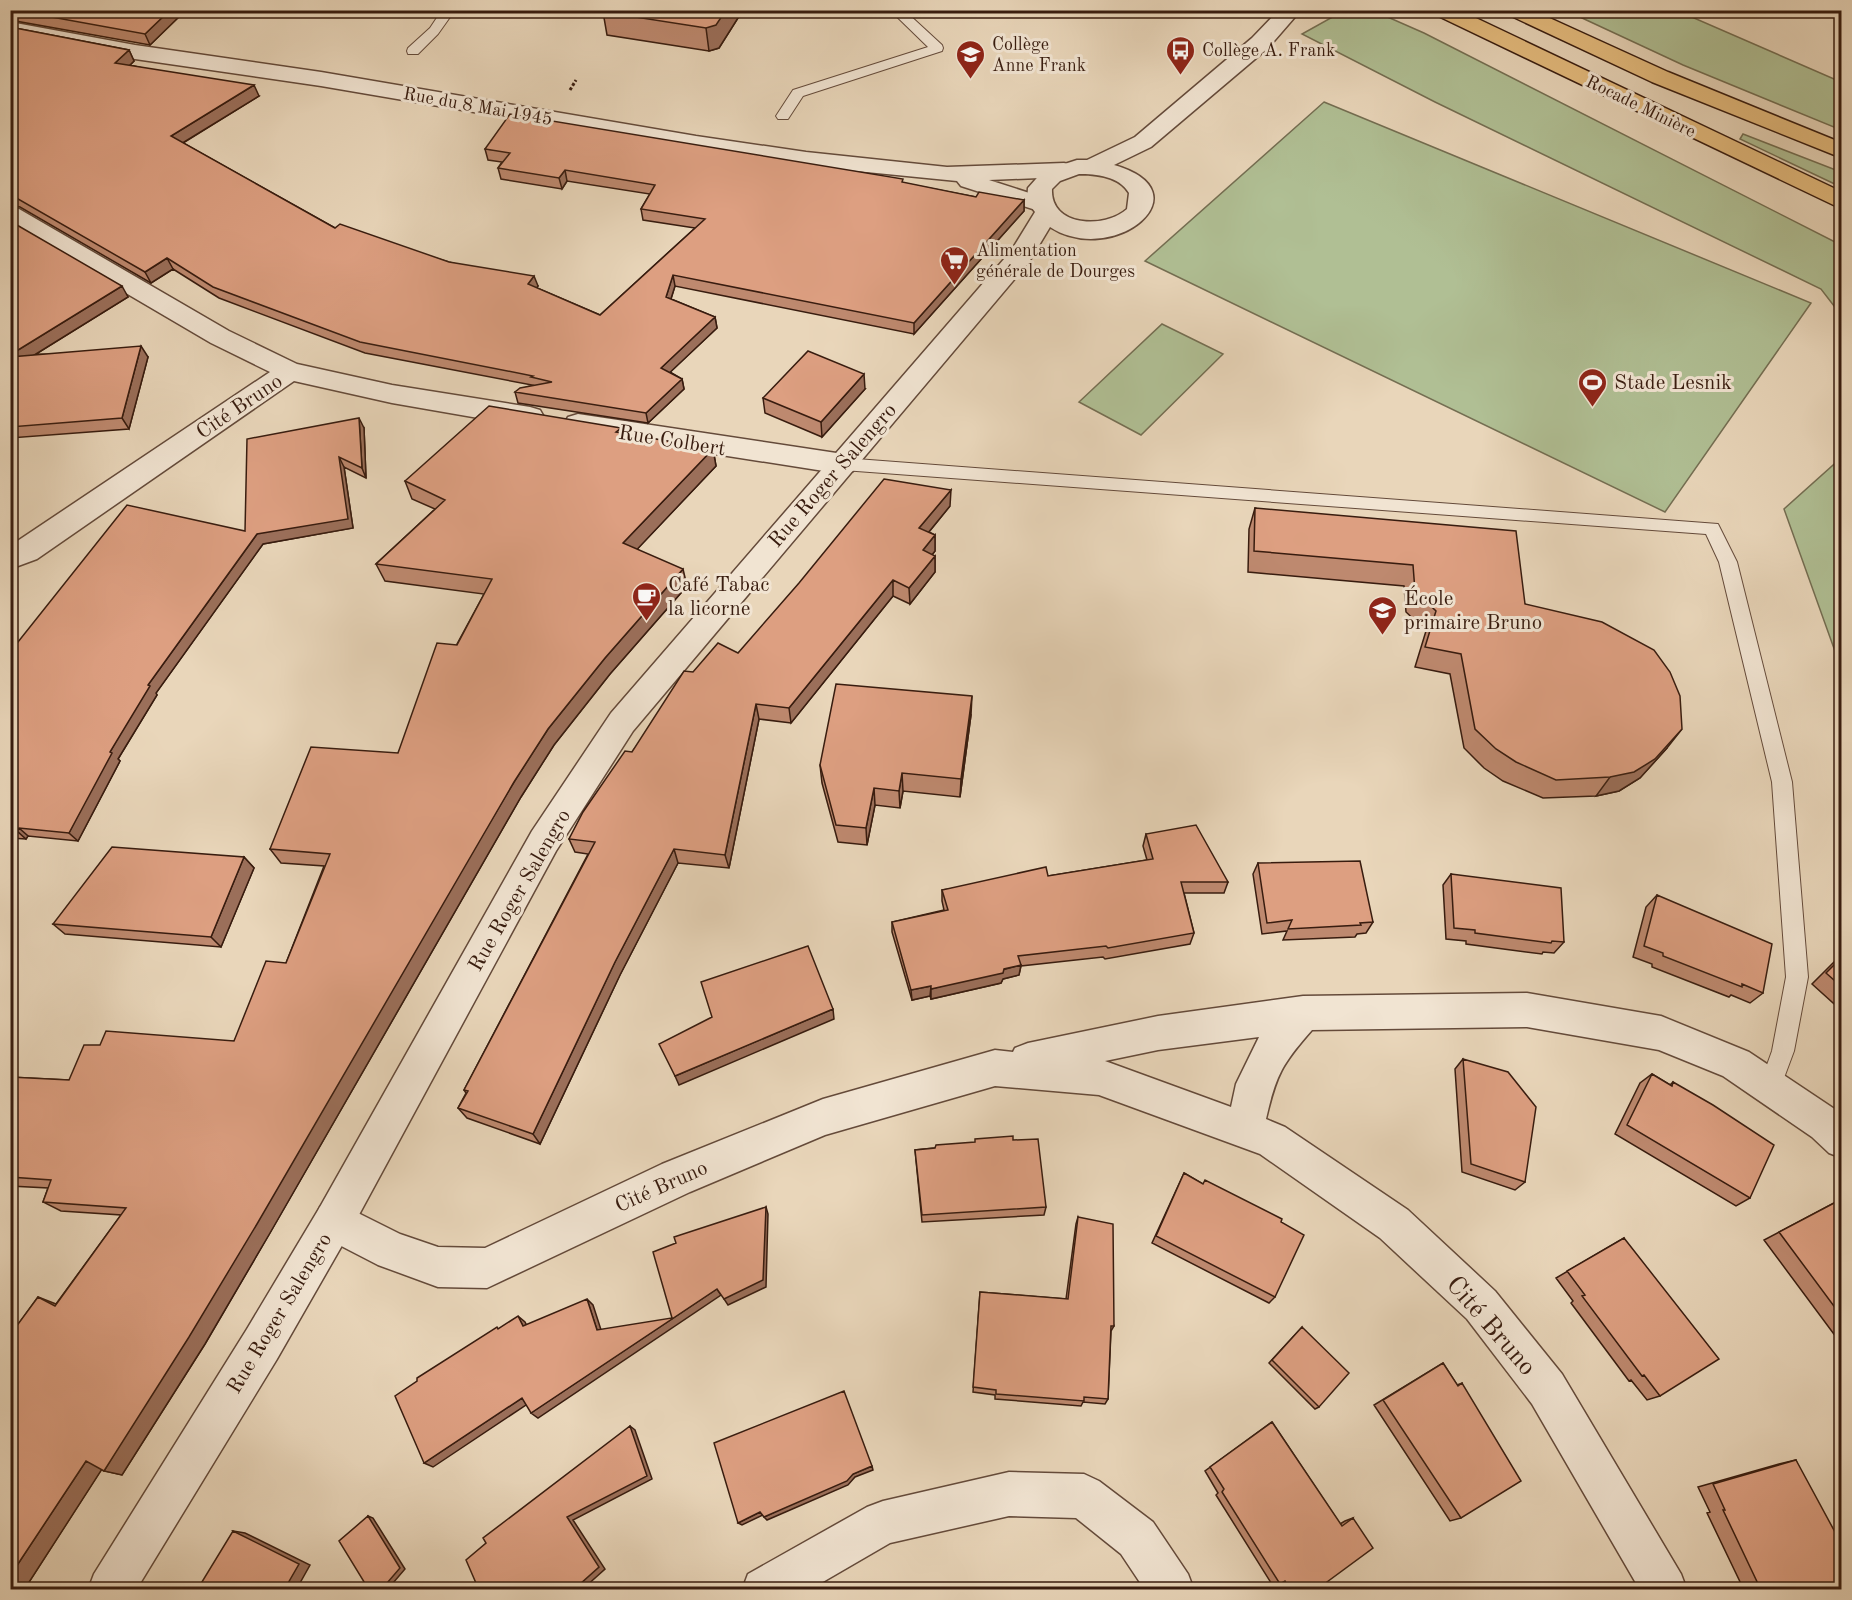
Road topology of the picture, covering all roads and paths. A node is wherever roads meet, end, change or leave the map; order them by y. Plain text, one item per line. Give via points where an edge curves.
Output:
1 (449, 10) edge
2 (896, 10) edge
3 (1291, 10) edge
4 (1441, 10) edge
5 (1514, 10) edge
6 (10, 28) edge
7 (413, 51) dead end
8 (783, 116) dead end
9 (1143, 142) junction
10 (1842, 151) edge
11 (1091, 167) junction
12 (1064, 170) junction
13 (947, 174) junction
14 (1137, 187) junction
15 (1842, 203) edge
16 (1043, 209) junction
17 (10, 214) edge
18 (1088, 230) junction
19 (1020, 256) junction
20 (290, 371) junction
21 (843, 464) junction
22 (10, 558) edge
23 (1303, 1013) junction
24 (994, 1068) junction
25 (1770, 1087) junction
26 (1245, 1131) junction
27 (1842, 1140) edge
28 (334, 1221) junction
29 (110, 1590) edge
30 (764, 1590) edge
31 (1172, 1590) edge
32 (1665, 1590) edge

1 - 7 lane
2 - 8 lane via 937,48 798,93
3 - 9 street via 1260,43
4 - 15 highway, Rocade Minière
5 - 10 highway, Rocade Minière via 1660,77
6 - 13 street, Rue du 8 Mai 1945 via 135,52 696,143
9 - 11 street
9 - 14 street
11 - 12 street
11 - 14 street via 1111,170
12 - 13 street, Rue du 8 Mai 1945
12 - 16 street via 1042,184 1038,194
13 - 16 street, Rue du 8 Mai 1945
14 - 18 street via 1142,198 1133,218 1106,230
16 - 18 street via 1064,225
16 - 19 street, Rue Roger Salengro
17 - 20 street, Cité Bruno via 220,337
18 - 19 street, Rue Roger Salengro
19 - 21 street, Rue Roger Salengro
20 - 21 street, Rue Colbert via 392,394
20 - 22 street, Cité Bruno via 27,551
21 - 25 lane via 1712,528 1728,561 1782,782 1797,977 1783,1051
21 - 28 street, Rue Roger Salengro via 622,722 544,841
23 - 24 street, Cité Bruno via 1158,1033
23 - 25 street, Cité Bruno via 1527,1010 1661,1033 1736,1064
23 - 26 street via 1273,1047 1255,1084
24 - 26 street, Cité Bruno via 1098,1077
24 - 28 street, Cité Bruno via 823,1117 676,1178 487,1268 438,1267 392,1251
25 - 27 street, Cité Bruno
26 - 32 street, Cité Bruno via 1272,1140 1394,1224 1481,1305 1547,1389
28 - 29 street, Rue Roger Salengro
30 - 31 street via 883,1523 1009,1494 1084,1496 1137,1538

